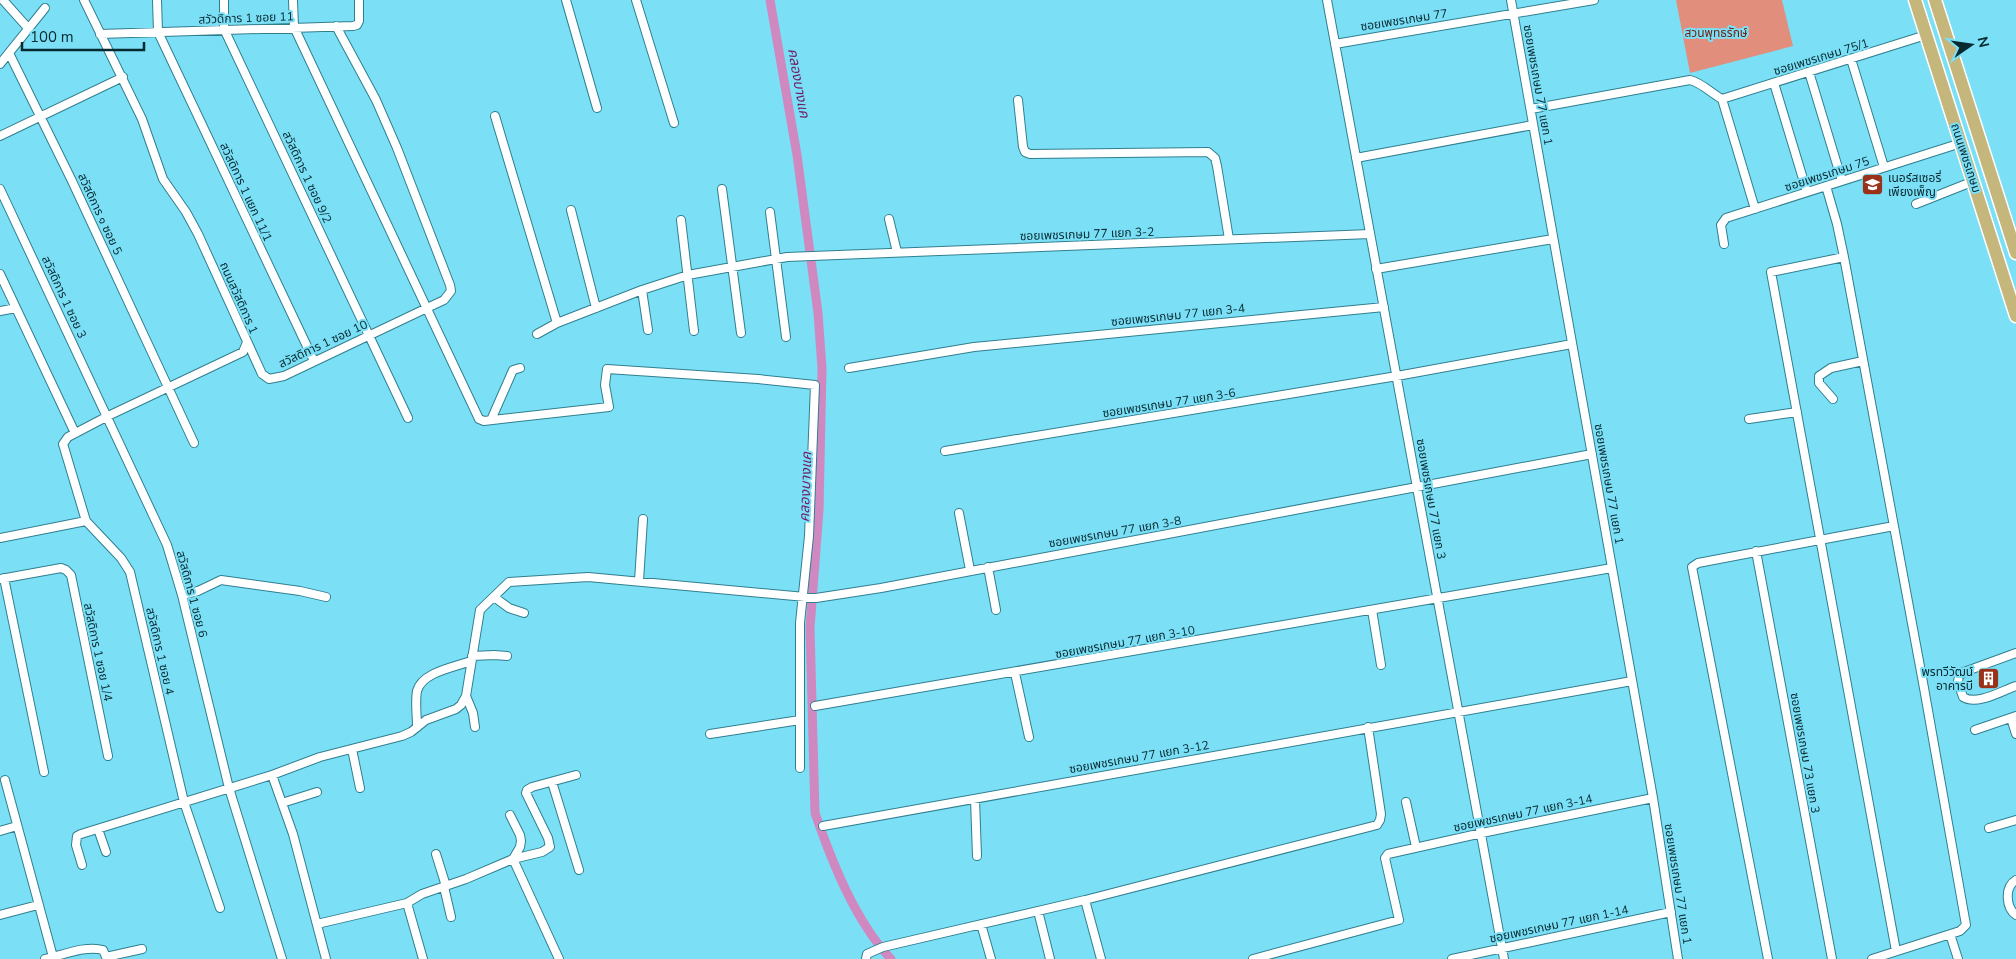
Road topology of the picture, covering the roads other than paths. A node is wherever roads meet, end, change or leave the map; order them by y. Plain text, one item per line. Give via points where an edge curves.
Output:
1 (3, 0) edge
2 (157, 0) edge
3 (224, 0) edge
4 (293, 0) edge
5 (359, 0) edge
6 (566, 0) edge
7 (636, 0) edge
8 (1327, 0) edge
9 (1512, 0) edge
10 (1594, 0) edge
11 (1915, 0) edge
12 (1935, 0) edge
13 (86, 2) edge
14 (45, 8) dead end
15 (1514, 14) junction
16 (336, 26) junction
17 (294, 27) junction
18 (28, 28) junction
19 (224, 29) junction
20 (158, 32) junction
21 (100, 34) junction
22 (1926, 35) junction
23 (1335, 44) junction
24 (9, 53) junction
25 (1851, 59) junction
26 (0, 64) edge
27 (1809, 72) junction
28 (122, 78) junction
29 (1774, 83) junction
30 (1722, 99) junction
31 (1018, 100) dead end
32 (597, 108) dead end
33 (1530, 109) junction
34 (41, 115) junction
35 (494, 116) dead end
36 (674, 123) dead end
37 (1534, 125) junction
38 (0, 136) edge
39 (1961, 143) junction
40 (1356, 158) junction
41 (1884, 167) junction
42 (1842, 181) junction
43 (1974, 181) junction
44 (1826, 186) junction
45 (722, 188) dead end
46 (0, 189) edge
47 (1807, 192) junction
48 (1916, 204) dead end
49 (1755, 209) junction
50 (571, 210) dead end
51 (770, 212) dead end
52 (889, 219) dead end
53 (681, 220) dead end
54 (1370, 234) junction
55 (1229, 239) junction
56 (1553, 239) junction
57 (1724, 244) dead end
58 (896, 252) junction
59 (2016, 253) edge
60 (1844, 257) junction
61 (775, 259) junction
62 (733, 266) junction
63 (1376, 270) junction
64 (0, 274) edge
65 (688, 275) junction
66 (642, 290) junction
67 (1384, 307) junction
68 (16, 308) junction
69 (426, 308) junction
70 (596, 308) junction
71 (0, 311) edge
72 (2016, 316) edge
73 (557, 322) junction
74 (648, 330) dead end
75 (694, 331) dead end
76 (741, 333) dead end
77 (537, 334) dead end
78 (370, 335) junction
79 (786, 337) dead end
80 (247, 342) junction
81 (1572, 344) junction
82 (314, 361) junction
83 (1864, 362) junction
84 (520, 368) dead end
85 (849, 368) dead end
86 (1397, 376) junction
87 (169, 387) junction
88 (1833, 398) dead end
89 (1797, 412) junction
90 (108, 416) junction
91 (408, 418) dead end
92 (491, 420) junction
93 (1749, 420) dead end
94 (76, 433) junction
95 (194, 443) dead end
96 (945, 451) dead end
97 (1592, 454) junction
98 (1417, 487) junction
99 (959, 513) dead end
100 (643, 519) dead end
101 (86, 521) junction
102 (1894, 526) junction
103 (0, 538) edge
104 (1820, 539) junction
105 (1756, 551) junction
106 (988, 567) junction
107 (1612, 568) junction
108 (970, 570) junction
109 (2, 578) edge
110 (639, 581) junction
111 (182, 595) junction
112 (802, 596) junction
113 (326, 597) dead end
114 (494, 597) junction
115 (1438, 599) junction
116 (996, 610) dead end
117 (1372, 610) junction
118 (524, 612) dead end
119 (2016, 653) edge
120 (507, 656) dead end
121 (471, 659) junction
122 (1381, 665) dead end
123 (1015, 673) junction
124 (1632, 681) junction
125 (2016, 686) edge
126 (466, 696) junction
127 (815, 706) dead end
128 (1459, 711) junction
129 (2013, 717) edge
130 (800, 720) junction
131 (417, 727) junction
132 (475, 727) dead end
133 (1368, 727) junction
134 (1974, 730) dead end
135 (710, 734) dead end
136 (2016, 734) edge
137 (1029, 737) dead end
138 (352, 749) junction
139 (108, 756) dead end
140 (800, 768) dead end
141 (44, 772) dead end
142 (272, 775) junction
143 (576, 775) dead end
144 (5, 780) dead end
145 (552, 782) junction
146 (229, 788) junction
147 (360, 788) dead end
148 (317, 792) dead end
149 (1653, 798) junction
150 (975, 799) junction
151 (184, 802) junction
152 (1406, 802) dead end
153 (282, 803) junction
154 (510, 815) dead end
155 (2016, 820) edge
156 (17, 826) junction
157 (823, 826) dead end
158 (1989, 828) dead end
159 (98, 829) junction
160 (0, 831) edge
161 (1482, 833) junction
162 (1416, 847) junction
163 (106, 852) dead end
164 (436, 854) dead end
165 (977, 856) dead end
166 (513, 858) junction
167 (82, 865) dead end
168 (580, 870) dead end
169 (2016, 880) edge
170 (445, 886) junction
171 (1085, 900) junction
172 (407, 903) junction
173 (38, 905) junction
174 (220, 908) dead end
175 (1038, 911) junction
176 (1671, 912) junction
177 (0, 915) edge
178 (2016, 915) edge
179 (451, 917) dead end
180 (317, 924) junction
181 (981, 924) junction
182 (1950, 934) junction
183 (1502, 948) junction
184 (142, 949) dead end
185 (1896, 952) junction
186 (867, 956) edge
187 (49, 958) edge
188 (107, 958) edge
189 (282, 959) edge
190 (326, 959) edge
191 (423, 959) edge
192 (559, 959) edge
193 (991, 959) edge
194 (1050, 959) edge
195 (1101, 959) edge
196 (1253, 959) edge
197 (1452, 959) edge
198 (1504, 959) edge
199 (1678, 959) edge
200 (1768, 959) edge
201 (1832, 959) edge
202 (1872, 959) edge
203 (1958, 959) edge

1 - 18 street
2 - 20 street
3 - 19 street
4 - 17 street
5 - 16 street, สวัวดิการ 1 ซอย 11 via 360,21 357,25
6 - 32 street
7 - 36 street
8 - 23 street, ซอยเพชรเกษม 77 แยก 3
9 - 15 street, ซอยเพชรเกษม 77 แยก 1
10 - 15 street, ซอยเพชรเกษม 77
11 - 22 main road, ถนนเพชรเกษม
12 - 59 main road, ถนนเพชรเกษม
13 - 21 street, ถนนสวัสดิการ 1
14 - 18 street
15 - 23 street, ซอยเพชรเกษม 77
15 - 33 street, ซอยเพชรเกษม 77 แยก 1
16 - 17 street, สวัวดิการ 1 ซอย 11
16 - 69 street, สวัสดิการ 1 ซอย 10 via 376,100 450,285 449,295 444,300
17 - 19 street, สวัวดิการ 1 ซอย 11
17 - 69 street
18 - 24 street
19 - 20 street, สวัวดิการ 1 ซอย 11
19 - 78 street, สวัสดิการ 1 ซอย 9/2
20 - 21 street, สวัวดิการ 1 ซอย 11
20 - 82 street, สวัสดิการ 1 แยก 11/1
21 - 28 street, ถนนสวัสดิการ 1
22 - 25 street, ซอยเพชรเกษม 75/1
22 - 39 main road, ถนนเพชรเกษม
23 - 40 street, ซอยเพชรเกษม 77 แยก 3
24 - 26 street
24 - 34 street, สวัสดิการ ๑ ซอย 5
25 - 27 street, ซอยเพชรเกษม 75/1
25 - 41 street
27 - 29 street, ซอยเพชรเกษม 75/1
27 - 42 street
28 - 34 street
28 - 80 street, ถนนสวัสดิการ 1 via 142,119 163,178 198,234
29 - 30 street, ซอยเพชรเกษม 75/1
29 - 47 street
30 - 33 street via 1690,80
30 - 49 street
31 - 55 street via 1023,147 1030,154 1208,152 1215,158 1217,166
33 - 37 street, ซอยเพชรเกษม 77 แยก 1
34 - 38 street
34 - 87 street, สวัสดิการ ๑ ซอย 5
35 - 73 street
37 - 40 street
37 - 56 street, ซอยเพชรเกษม 77 แยก 1
39 - 41 street, ซอยเพชรเกษม 75
39 - 43 main road, ถนนเพชรเกษม
40 - 54 street, ซอยเพชรเกษม 77 แยก 3
41 - 42 street, ซอยเพชรเกษม 75
42 - 44 street, ซอยเพชรเกษม 75
43 - 48 street
43 - 72 main road, ถนนเพชรเกษม
44 - 47 street, ซอยเพชรเกษม 75
44 - 60 street
45 - 62 street
46 - 90 street, สวัสดิการ 1 ซอย 3
47 - 49 street, ซอยเพชรเกษม 75
49 - 57 street, ซอยเพชรเกษม 75 via 1723,221
50 - 70 street
51 - 61 street
52 - 58 street
53 - 65 street
54 - 55 street, ซอยเพชรเกษม 77 แยก 3-2
54 - 63 street, ซอยเพชรเกษม 77 แยก 3
55 - 58 street, ซอยเพชรเกษม 77 แยก 3-2
56 - 63 street
56 - 81 street, ซอยเพชรเกษม 77 แยก 1
58 - 61 street, ซอยเพชรเกษม 77 แยก 3-2
60 - 83 street
60 - 89 street via 1771,272
61 - 62 street, ซอยเพชรเกษม 77 แยก 3-2
61 - 79 street
62 - 65 street, ซอยเพชรเกษม 77 แยก 3-2
62 - 76 street
63 - 67 street, ซอยเพชรเกษม 77 แยก 3
64 - 68 street
65 - 66 street, ซอยเพชรเกษม 77 แยก 3-2
65 - 75 street
66 - 70 street, ซอยเพชรเกษม 77 แยก 3-2
66 - 74 street
67 - 85 street, ซอยเพชรเกษม 77 แยก 3-4 via 974,347
67 - 86 street, ซอยเพชรเกษม 77 แยก 3
68 - 71 street
68 - 94 street
69 - 78 street, สวัสดิการ 1 ซอย 10
69 - 92 street via 476,415 484,422
70 - 73 street, ซอยเพชรเกษม 77 แยก 3-2
73 - 77 street, ซอยเพชรเกษม 77 แยก 3-2
78 - 82 street, สวัสดิการ 1 ซอย 10
78 - 91 street, สวัสดิการ 1 ซอย 9/2
80 - 82 street, สวัสดิการ 1 ซอย 10 via 262,374 269,379 284,376
80 - 87 street, ถนนสวัสดิการ 1 via 243,352
81 - 86 street, ซอยเพชรเกษม 77 แยก 3-6
81 - 97 street, ซอยเพชรเกษม 77 แยก 1
83 - 88 street via 1832,368 1820,376 1819,383
83 - 102 street
84 - 92 street via 513,370
86 - 96 street, ซอยเพชรเกษม 77 แยก 3-6
86 - 98 street, ซอยเพชรเกษม 77 แยก 3
87 - 90 street, ถนนสวัสดิการ 1
87 - 95 street, สวัสดิการ ๑ ซอย 5
89 - 93 street
89 - 104 street
90 - 94 street, ถนนสวัสดิการ 1
90 - 111 street, สวัสดิการ 1 ซอย 6 via 164,536
92 - 112 street via 609,407 605,385 607,369 815,385 809,536
94 - 101 street via 63,444
97 - 98 street, ซอยเพชรเกษม 77 แยก 3-8
97 - 107 street, ซอยเพชรเกษม 77 แยก 1
98 - 106 street, ซอยเพชรเกษม 77 แยก 3-8
98 - 115 street, ซอยเพชรเกษม 77 แยก 3
99 - 108 street
100 - 110 street
101 - 103 street
101 - 151 street, สวัสดิการ 1 ซอย 4 via 130,572
102 - 104 street
102 - 182 street via 1965,918 1964,928
104 - 105 street
104 - 185 street
105 - 200 street via 1692,567
105 - 201 street, ซอยเพชรเกษม 73 แยก 3
106 - 108 street, ซอยเพชรเกษม 77 แยก 3-8
106 - 116 street
107 - 115 street, ซอยเพชรเกษม 77 แยก 3-10
107 - 124 street, ซอยเพชรเกษม 77 แยก 1
108 - 112 street, ซอยเพชรเกษม 77 แยก 3-8 via 856,592 816,598
109 - 139 street, สวัสดิการ 1 ซอย 1/4 via 61,568 71,575
109 - 141 street
110 - 112 street, ซอยเพชรเกษม 77 แยก 3-8
110 - 114 street, ซอยเพชรเกษม 77 แยก 3-8 via 588,577 518,580 509,582
111 - 113 street via 221,580
111 - 146 street, สวัสดิการ 1 ซอย 6
112 - 130 street
114 - 118 street via 509,608
114 - 121 street, ซอยเพชรเกษม 77 แยก 3-8 via 480,610
115 - 117 street, ซอยเพชรเกษม 77 แยก 3-10
115 - 128 street, ซอยเพชรเกษม 77 แยก 3
117 - 122 street
117 - 123 street, ซอยเพชรเกษม 77 แยก 3-10
119 - 125 street via 1964,672 1958,682 1962,697 1968,700
120 - 121 street
121 - 126 street, ซอยเพชรเกษม 77 แยก 3-8
121 - 131 street via 420,683 416,698
123 - 127 street, ซอยเพชรเกษม 77 แยก 3-10
123 - 137 street
124 - 128 street, ซอยเพชรเกษม 77 แยก 3-12
124 - 149 street, ซอยเพชรเกษม 77 แยก 1
126 - 131 street via 456,709 426,720
126 - 132 street
128 - 133 street, ซอยเพชรเกษม 77 แยก 3-12
128 - 161 street, ซอยเพชรเกษม 77 แยก 3
129 - 134 street
129 - 136 street
130 - 135 street
130 - 140 street
131 - 138 street via 406,734
133 - 150 street, ซอยเพชรเกษม 77 แยก 3-12
133 - 171 street via 1381,814 1376,825
138 - 142 street
138 - 147 street
142 - 146 street
142 - 153 street
143 - 145 street
144 - 156 street
145 - 166 street via 532,787 526,793 550,847 542,852
145 - 168 street
146 - 151 street
146 - 189 street, สวัสดิการ 1 ซอย 6
148 - 153 street
149 - 161 street, ซอยเพชรเกษม 77 แยก 3-14
149 - 176 street, ซอยเพชรเกษม 77 แยก 1
150 - 157 street, ซอยเพชรเกษม 77 แยก 3-12
150 - 165 street
151 - 159 street
151 - 174 street, สวัสดิการ 1 ซอย 4
152 - 162 street
153 - 180 street
154 - 166 street via 521,841
155 - 158 street
156 - 160 street
156 - 173 street
159 - 163 street
159 - 167 street via 76,838
161 - 162 street, ซอยเพชรเกษม 77 แยก 3-14
161 - 183 street, ซอยเพชรเกษม 77 แยก 3
162 - 196 street, ซอยเพชรเกษม 77 แยก 3-14 via 1388,854 1385,858 1399,920
164 - 170 street
166 - 170 street
166 - 192 street
169 - 178 street via 2008,887 2007,896
170 - 172 street
170 - 179 street
171 - 175 street
171 - 195 street
172 - 180 street
172 - 191 street
173 - 177 street
173 - 187 street
175 - 181 street
175 - 194 street
176 - 183 street, ซอยเพชรเกษม 77 แยก 1-14
176 - 199 street, ซอยเพชรเกษม 77 แยก 1
180 - 190 street
181 - 186 street via 877,950
181 - 193 street
182 - 185 street
182 - 203 street
183 - 197 street, ซอยเพชรเกษม 77 แยก 1-14
183 - 198 street, ซอยเพชรเกษม 77 แยก 3
184 - 188 street
185 - 202 street
187 - 188 street via 98,949 103,950

